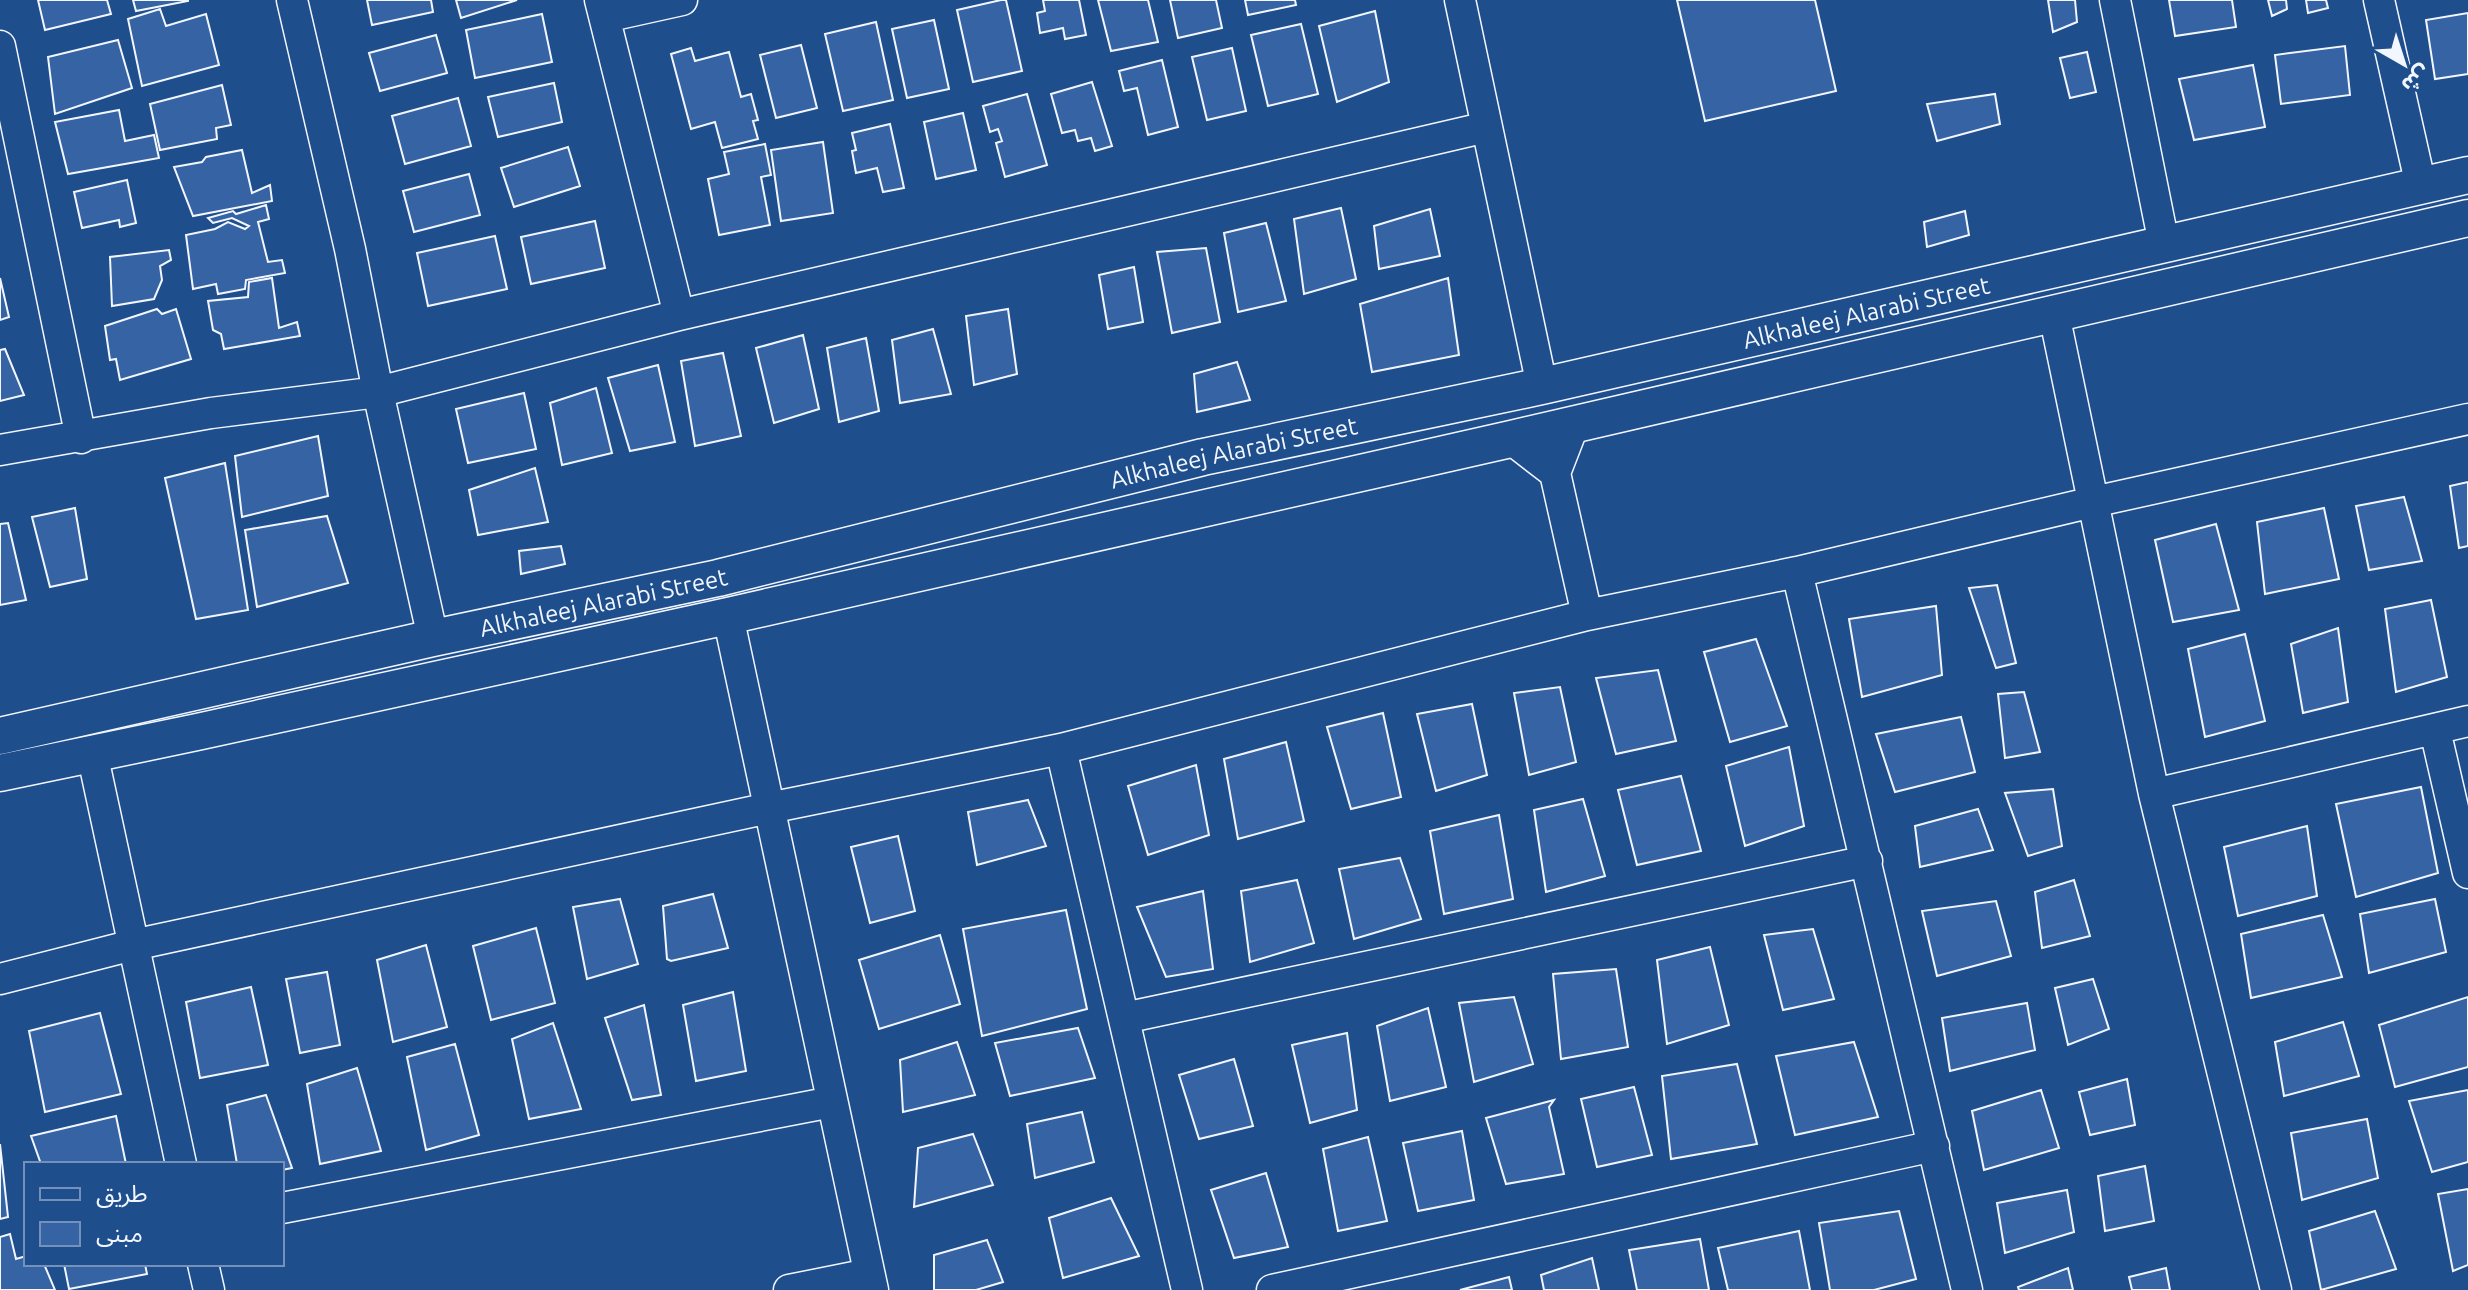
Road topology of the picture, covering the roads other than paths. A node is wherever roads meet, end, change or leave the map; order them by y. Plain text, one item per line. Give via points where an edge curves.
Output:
1 (292, 0) edge
2 (682, 0) edge
3 (1460, 0) edge
4 (2115, 0) edge
5 (2379, 0) edge
6 (602, 8) edge
7 (0, 46) edge
8 (1487, 127) junction
9 (11, 151) edge
10 (2468, 175) edge
11 (2421, 186) junction
12 (2468, 218) edge
13 (2164, 244) junction
14 (2054, 314) junction
15 (679, 315) junction
16 (1542, 386) junction
17 (378, 392) junction
18 (2468, 419) edge
19 (1574, 424) junction
20 (81, 438) junction
21 (1511, 439) junction
22 (0, 450) edge
23 (1203, 457) junction
24 (1555, 473) junction
25 (2093, 502) junction
26 (1210, 506) junction
27 (1797, 572) junction
28 (1587, 615) junction
29 (728, 616) junction
30 (433, 638) junction
31 (2468, 721) edge
32 (2435, 730) junction
33 (0, 736) edge
34 (1061, 749) junction
35 (92, 753) junction
36 (0, 773) edge
37 (2154, 794) junction
38 (769, 808) junction
39 (1867, 861) junction
40 (2468, 873) edge
41 (133, 945) junction
42 (0, 979) edge
43 (1124, 1018) junction
44 (832, 1102) junction
45 (1934, 1146) junction
46 (181, 1162) edge
47 (284, 1208) edge
48 (203, 1266) edge
49 (871, 1282) edge
50 (209, 1290) edge
51 (789, 1290) edge
52 (1187, 1290) edge
53 (1272, 1290) edge
54 (1967, 1290) edge
55 (2276, 1290) edge

1 - 17 street
2 - 6 street
3 - 8 street
4 - 13 street
5 - 11 street
6 - 15 street
7 - 9 street
8 - 15 street
8 - 16 street
9 - 20 street
10 - 11 main road, Alkhaleej Alarabi Street
11 - 13 main road, Alkhaleej Alarabi Street
12 - 14 main road, Alkhaleej Alarabi Street
13 - 16 main road, Alkhaleej Alarabi Street
14 - 19 main road, Alkhaleej Alarabi Street
14 - 25 street
15 - 17 street
16 - 23 main road, Alkhaleej Alarabi Street
17 - 20 street via 211,413
17 - 30 street
18 - 25 street
19 - 21 main road, Alkhaleej Alarabi Street
19 - 24 street
20 - 22 street
21 - 24 street
21 - 26 main road, Alkhaleej Alarabi Street
23 - 26 main road
23 - 30 main road, Alkhaleej Alarabi Street via 718,578
24 - 28 street
25 - 27 street
25 - 37 street
26 - 29 main road, Alkhaleej Alarabi Street
27 - 28 street
27 - 39 street
28 - 34 street
29 - 35 main road, Alkhaleej Alarabi Street
29 - 38 street
30 - 33 main road, Alkhaleej Alarabi Street
31 - 32 street
32 - 37 street
32 - 40 street
34 - 38 street
34 - 43 street
35 - 36 main road, Alkhaleej Alarabi Street
35 - 41 street
37 - 55 street
38 - 41 street
38 - 44 street
39 - 43 street
39 - 45 street
41 - 42 street
41 - 46 street
43 - 52 street
44 - 47 street
44 - 49 street
45 - 53 street
45 - 54 street
48 - 50 street
49 - 51 street

